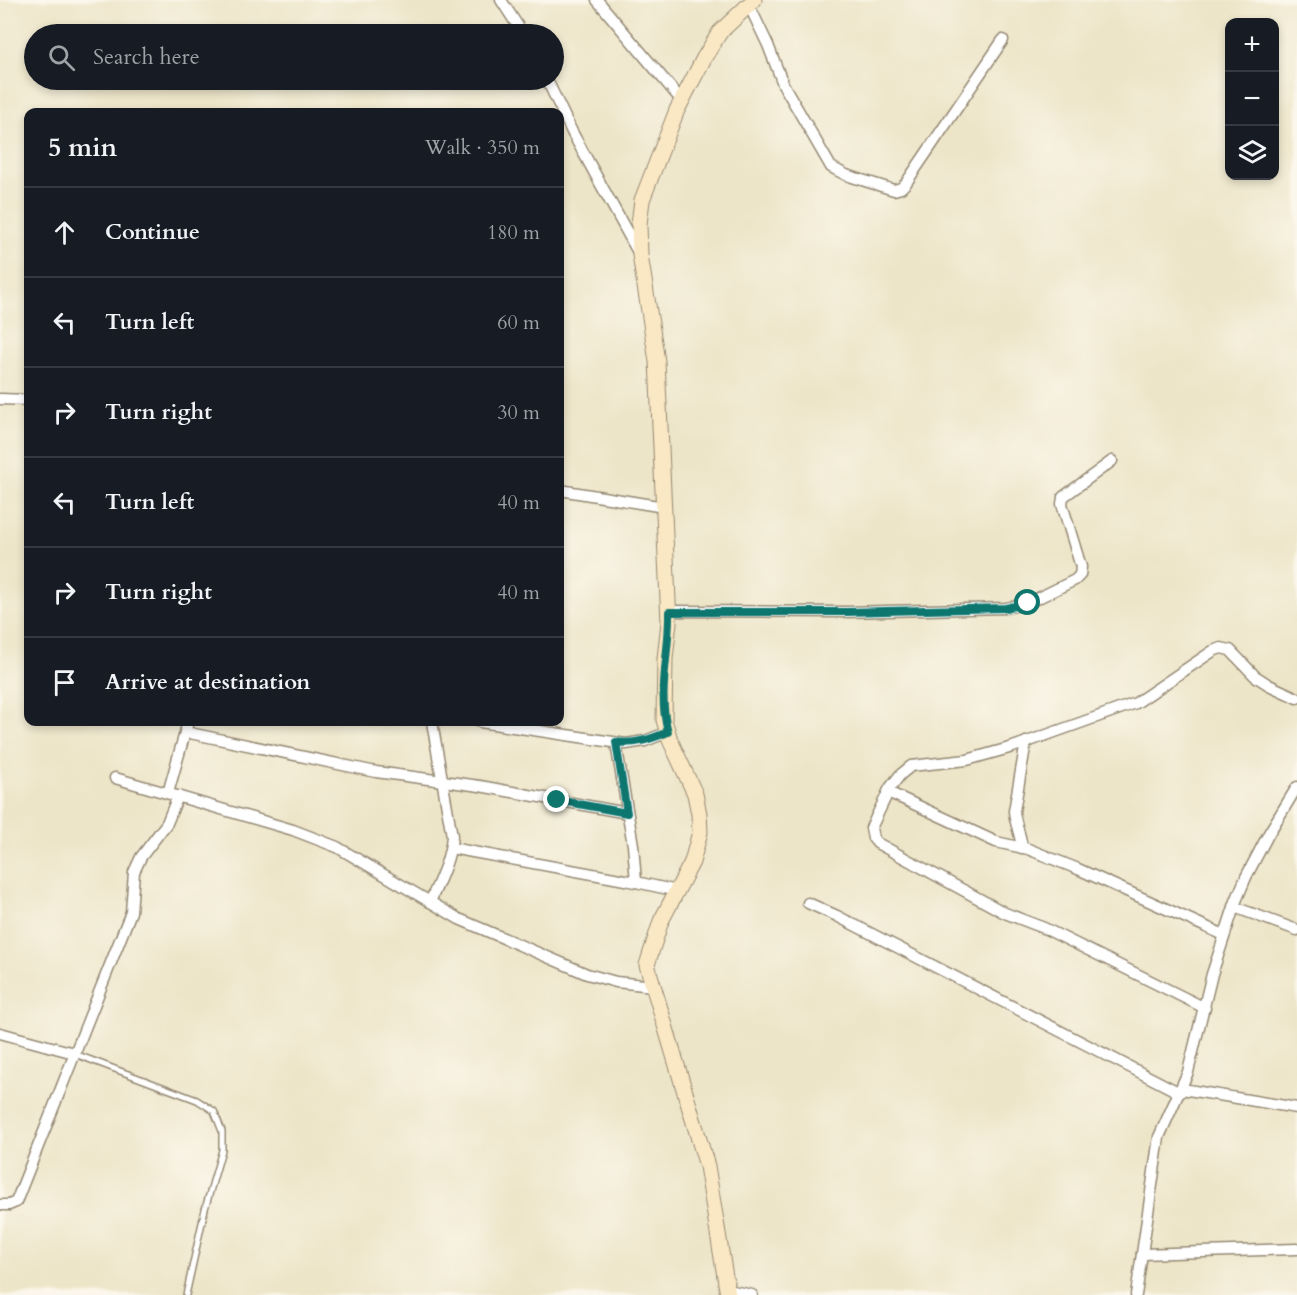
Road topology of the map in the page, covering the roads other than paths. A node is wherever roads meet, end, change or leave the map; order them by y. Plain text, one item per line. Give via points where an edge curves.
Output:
1 (501, 0) edge
2 (597, 0) edge
3 (751, 2) edge
4 (517, 24) edge
5 (1003, 40) dead end
6 (553, 90) edge
7 (682, 101) junction
8 (561, 108) edge
9 (564, 115) edge
10 (640, 255) junction
11 (0, 399) edge
12 (24, 400) edge
13 (1112, 460) dead end
14 (564, 491) edge
15 (664, 507) junction
16 (669, 612) junction
17 (1297, 698) edge
18 (433, 726) edge
19 (507, 726) edge
20 (187, 727) edge
21 (668, 732) junction
22 (616, 742) junction
23 (1026, 742) junction
24 (115, 778) dead end
25 (443, 780) junction
26 (1297, 788) edge
27 (888, 792) junction
28 (173, 795) junction
29 (627, 813) junction
30 (451, 848) junction
31 (1022, 848) junction
32 (636, 882) junction
33 (677, 891) junction
34 (430, 902) junction
35 (808, 903) dead end
36 (1234, 907) junction
37 (1297, 930) edge
38 (1224, 935) junction
39 (653, 986) junction
40 (1205, 1008) junction
41 (0, 1033) edge
42 (74, 1053) junction
43 (1181, 1091) junction
44 (1297, 1108) edge
45 (0, 1205) edge
46 (1297, 1249) edge
47 (1142, 1254) junction
48 (728, 1293) edge
49 (186, 1295) edge
50 (752, 1295) edge
51 (1136, 1295) edge

1 - 4 street
2 - 7 street
3 - 5 street via 783,84 831,167 894,190 906,183
3 - 7 street via 720,32
6 - 8 street
7 - 10 street via 642,200
9 - 10 street
10 - 15 street via 657,361
11 - 12 street
13 - 16 street via 1063,497 1080,575 1028,603 1006,608
14 - 15 street
15 - 16 street
16 - 21 street via 664,688
17 - 23 street via 1255,676 1230,650 1221,648 1136,703
18 - 25 street
19 - 22 street
20 - 25 street via 376,772
20 - 28 street
21 - 22 street via 645,741
21 - 33 street via 695,794 699,814 696,850
22 - 29 street
23 - 27 street via 967,760 911,766
23 - 31 street via 1014,811
24 - 28 street
25 - 29 street
25 - 30 street
26 - 36 street via 1260,850
27 - 31 street via 996,842
27 - 40 street via 871,828 877,843 1005,913 1044,928
28 - 34 street via 337,847
28 - 42 street via 167,823 134,872 131,912
29 - 32 street
30 - 32 street
30 - 34 street
31 - 38 street
32 - 33 street
33 - 39 street via 661,921 647,965
34 - 39 street via 459,920 587,974
35 - 43 street
36 - 37 street
36 - 38 street
38 - 40 street
39 - 48 street via 706,1166
40 - 43 street
41 - 42 street
42 - 45 street via 16,1202
42 - 49 lane via 197,1100 214,1111 222,1131 222,1150
43 - 44 street
43 - 47 street via 1159,1137
46 - 47 street
47 - 51 street
48 - 50 street

